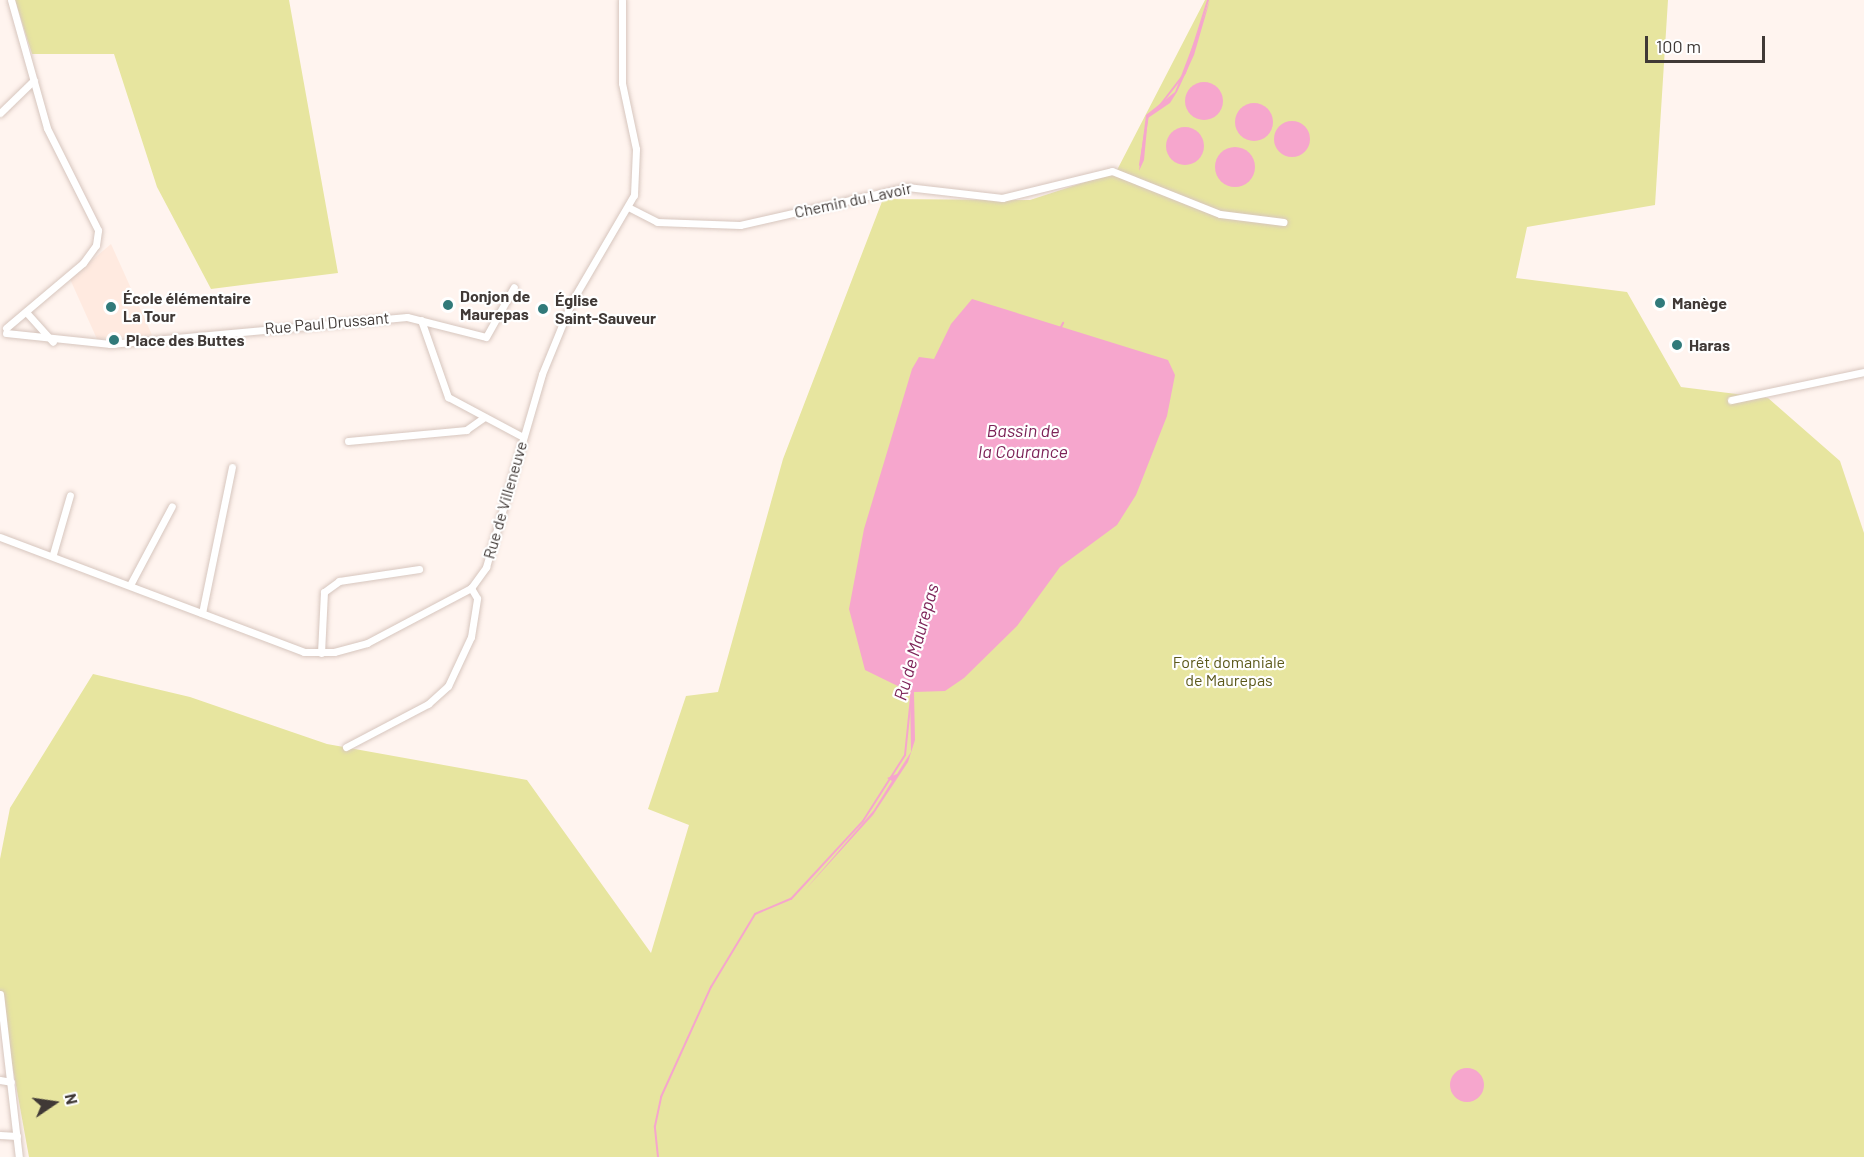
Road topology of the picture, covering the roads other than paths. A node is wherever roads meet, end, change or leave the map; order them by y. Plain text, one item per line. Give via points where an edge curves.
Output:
1 (11, 0) edge
2 (622, 0) edge
3 (34, 80) junction
4 (0, 113) edge
5 (630, 208) junction
6 (1283, 222) dead end
7 (514, 287) dead end
8 (26, 312) junction
9 (421, 320) junction
10 (3, 331) edge
11 (53, 342) junction
12 (1864, 372) edge
13 (1731, 400) dead end
14 (483, 418) junction
15 (523, 437) junction
16 (348, 441) dead end
17 (232, 467) dead end
18 (70, 495) dead end
19 (171, 506) dead end
20 (0, 537) edge
21 (53, 554) junction
22 (419, 569) dead end
23 (130, 585) junction
24 (471, 588) junction
25 (202, 614) junction
26 (321, 653) junction
27 (346, 747) dead end
28 (0, 994) edge
29 (0, 1080) edge
30 (10, 1082) junction
31 (0, 1136) edge
32 (17, 1136) junction
33 (19, 1157) edge

1 - 3 street
2 - 5 street, Rue de Villeneuve via 622,83 637,161
3 - 4 street
3 - 8 street via 47,128 98,230 96,245 83,263
5 - 6 street, Chemin du Lavoir via 657,222 740,225 907,187 1002,198 1112,171 1220,214
5 - 15 street, Rue de Villeneuve via 572,301
7 - 9 street, Rue Paul Drussant via 486,337
8 - 10 street
8 - 11 street
9 - 11 street, Rue Paul Drussant via 320,323 110,344
9 - 14 street via 448,397
10 - 11 street
12 - 13 street
14 - 15 street
14 - 16 street via 466,430
15 - 24 street, Rue de Villeneuve via 494,544
17 - 25 street
18 - 21 street
19 - 23 street
20 - 21 street
21 - 23 street
22 - 26 street via 339,581 324,592
23 - 25 street
24 - 26 street via 367,643
24 - 27 street via 477,598 471,638 448,686 428,704
25 - 26 street
28 - 30 street
29 - 30 street
30 - 32 street
31 - 32 street
32 - 33 street

